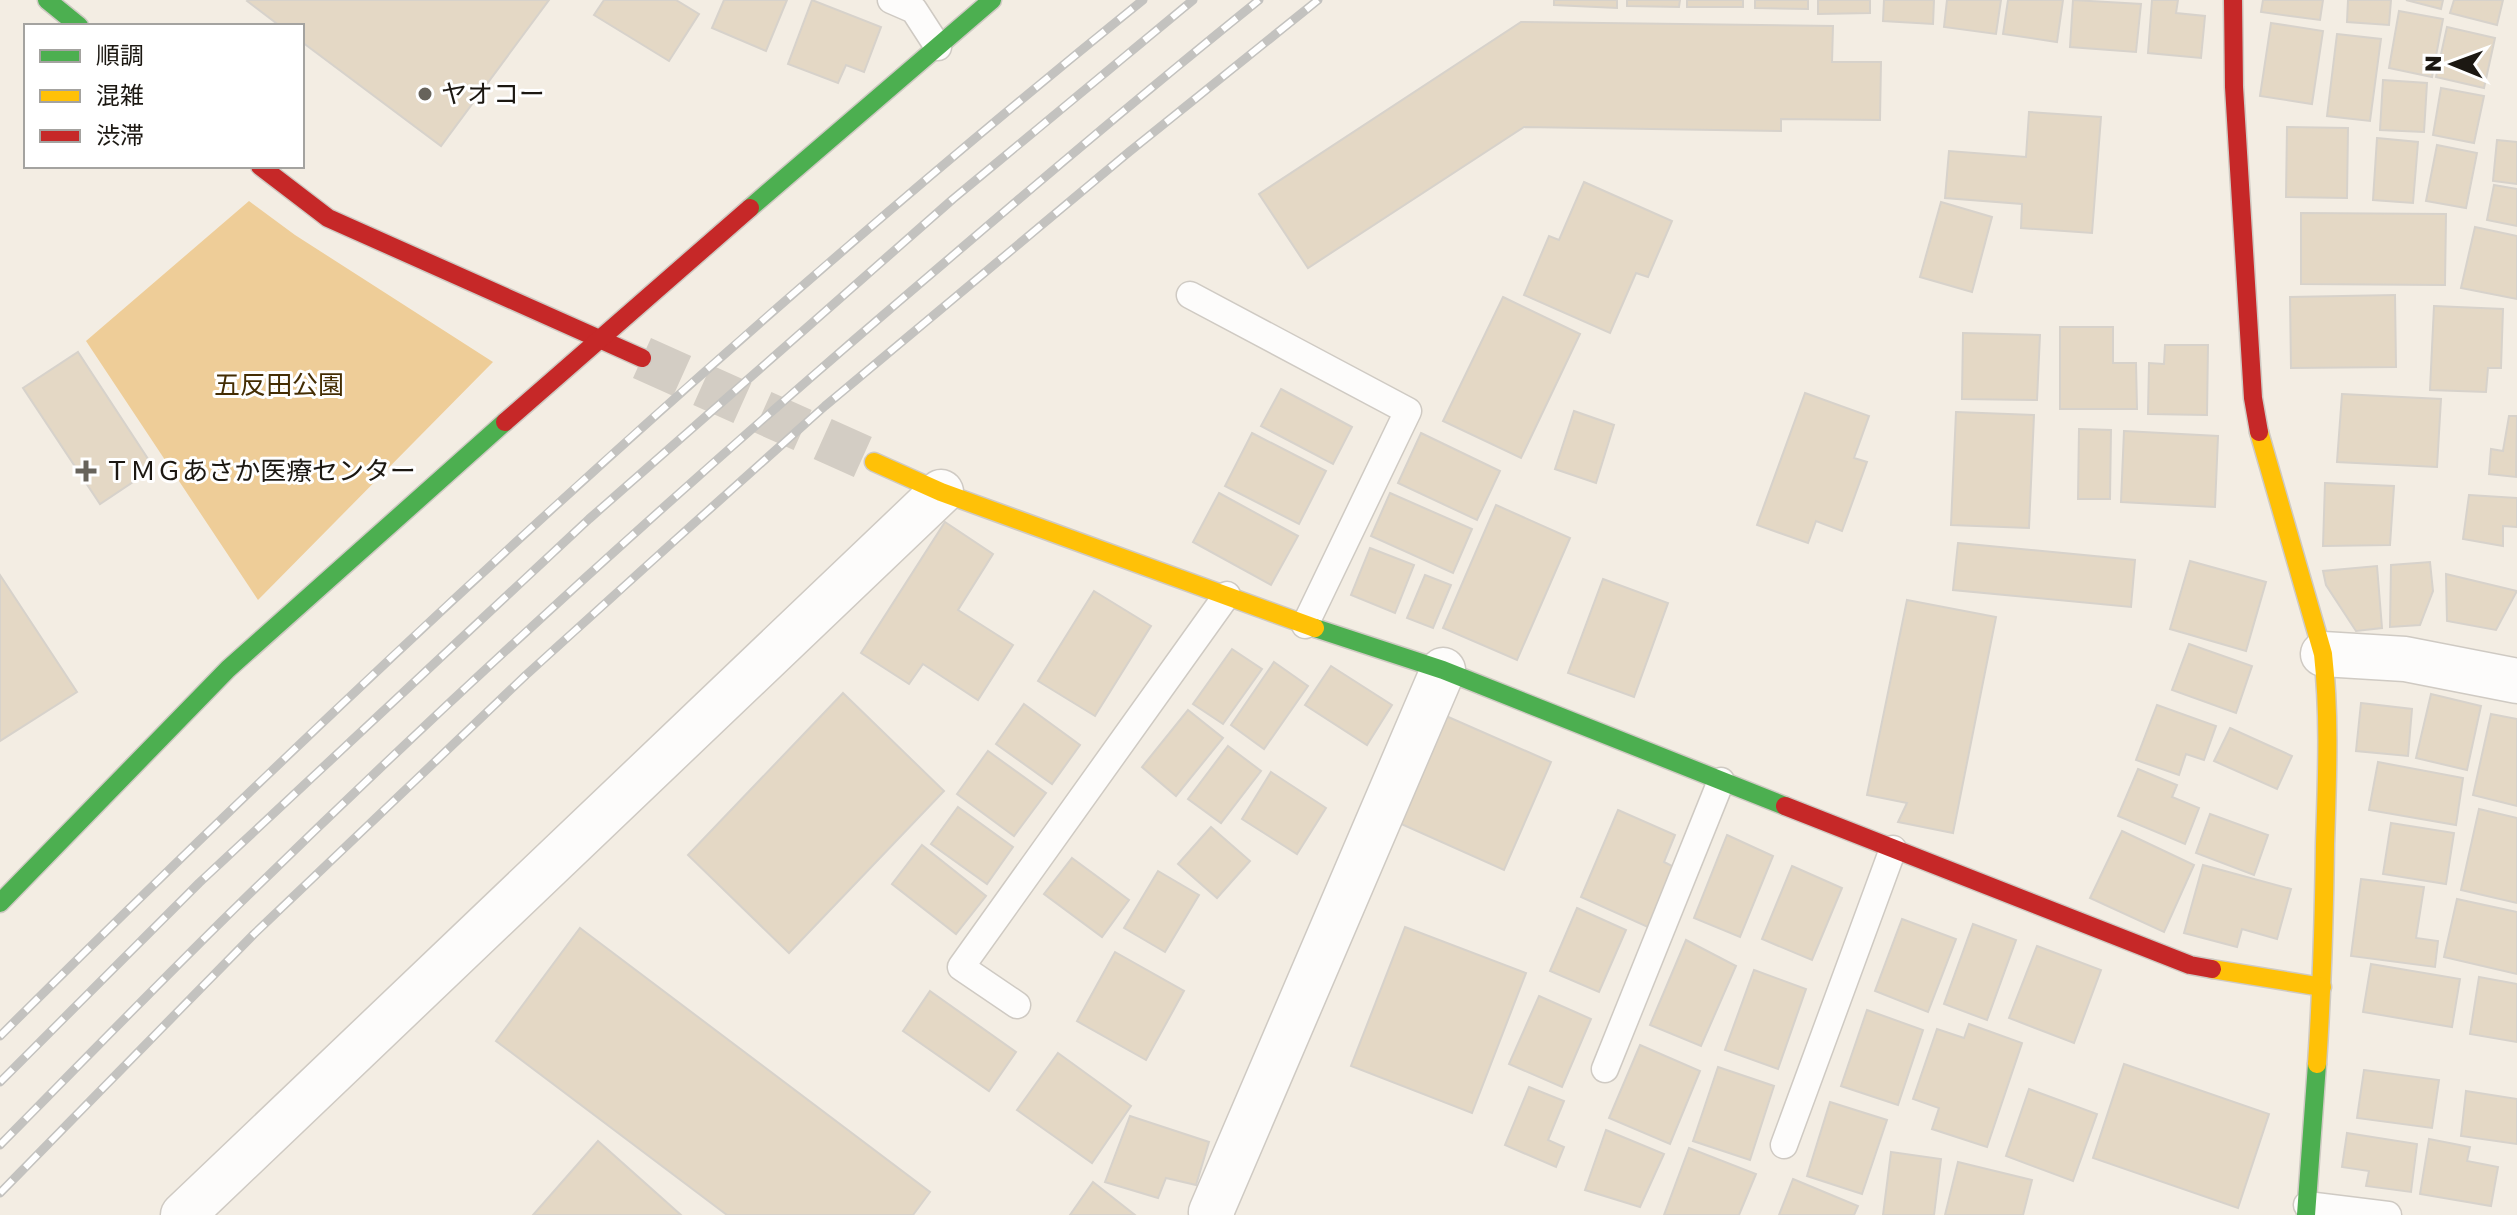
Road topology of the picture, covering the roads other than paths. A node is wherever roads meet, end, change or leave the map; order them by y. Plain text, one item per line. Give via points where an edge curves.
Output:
1 (47, 0) edge
2 (891, 0) edge
3 (992, 0) edge
4 (2233, 0) edge
5 (77, 24) edge
6 (938, 47) junction
7 (263, 168) edge
8 (1190, 295) dead end
9 (598, 338) junction
10 (642, 358) tunnel mouth
11 (874, 462) tunnel mouth
12 (941, 492) junction
13 (1227, 595) junction
14 (1305, 625) junction
15 (2323, 654) junction
16 (1443, 670) junction
17 (2517, 681) edge
18 (1721, 781) junction
19 (1893, 849) junction
20 (0, 903) edge
21 (2322, 987) junction
22 (1017, 1005) dead end
23 (1605, 1069) dead end
24 (1784, 1145) dead end
25 (2307, 1210) edge
26 (183, 1215) edge
27 (1212, 1215) edge
28 (2388, 1215) edge

1 - 5 street
2 - 6 lane via 914,10
3 - 6 street
4 - 15 street via 2253,398
6 - 9 street
7 - 9 street via 328,218
8 - 14 lane via 1408,411
9 - 10 street
9 - 20 street via 228,669
11 - 12 street
12 - 13 street
12 - 26 street
13 - 14 street
13 - 22 lane via 961,967
14 - 16 street
15 - 17 street via 2405,659
15 - 21 street via 2328,739
16 - 18 street
16 - 27 street
18 - 19 street
18 - 23 lane
19 - 21 street via 2190,965
19 - 24 lane
21 - 25 street
25 - 28 lane

